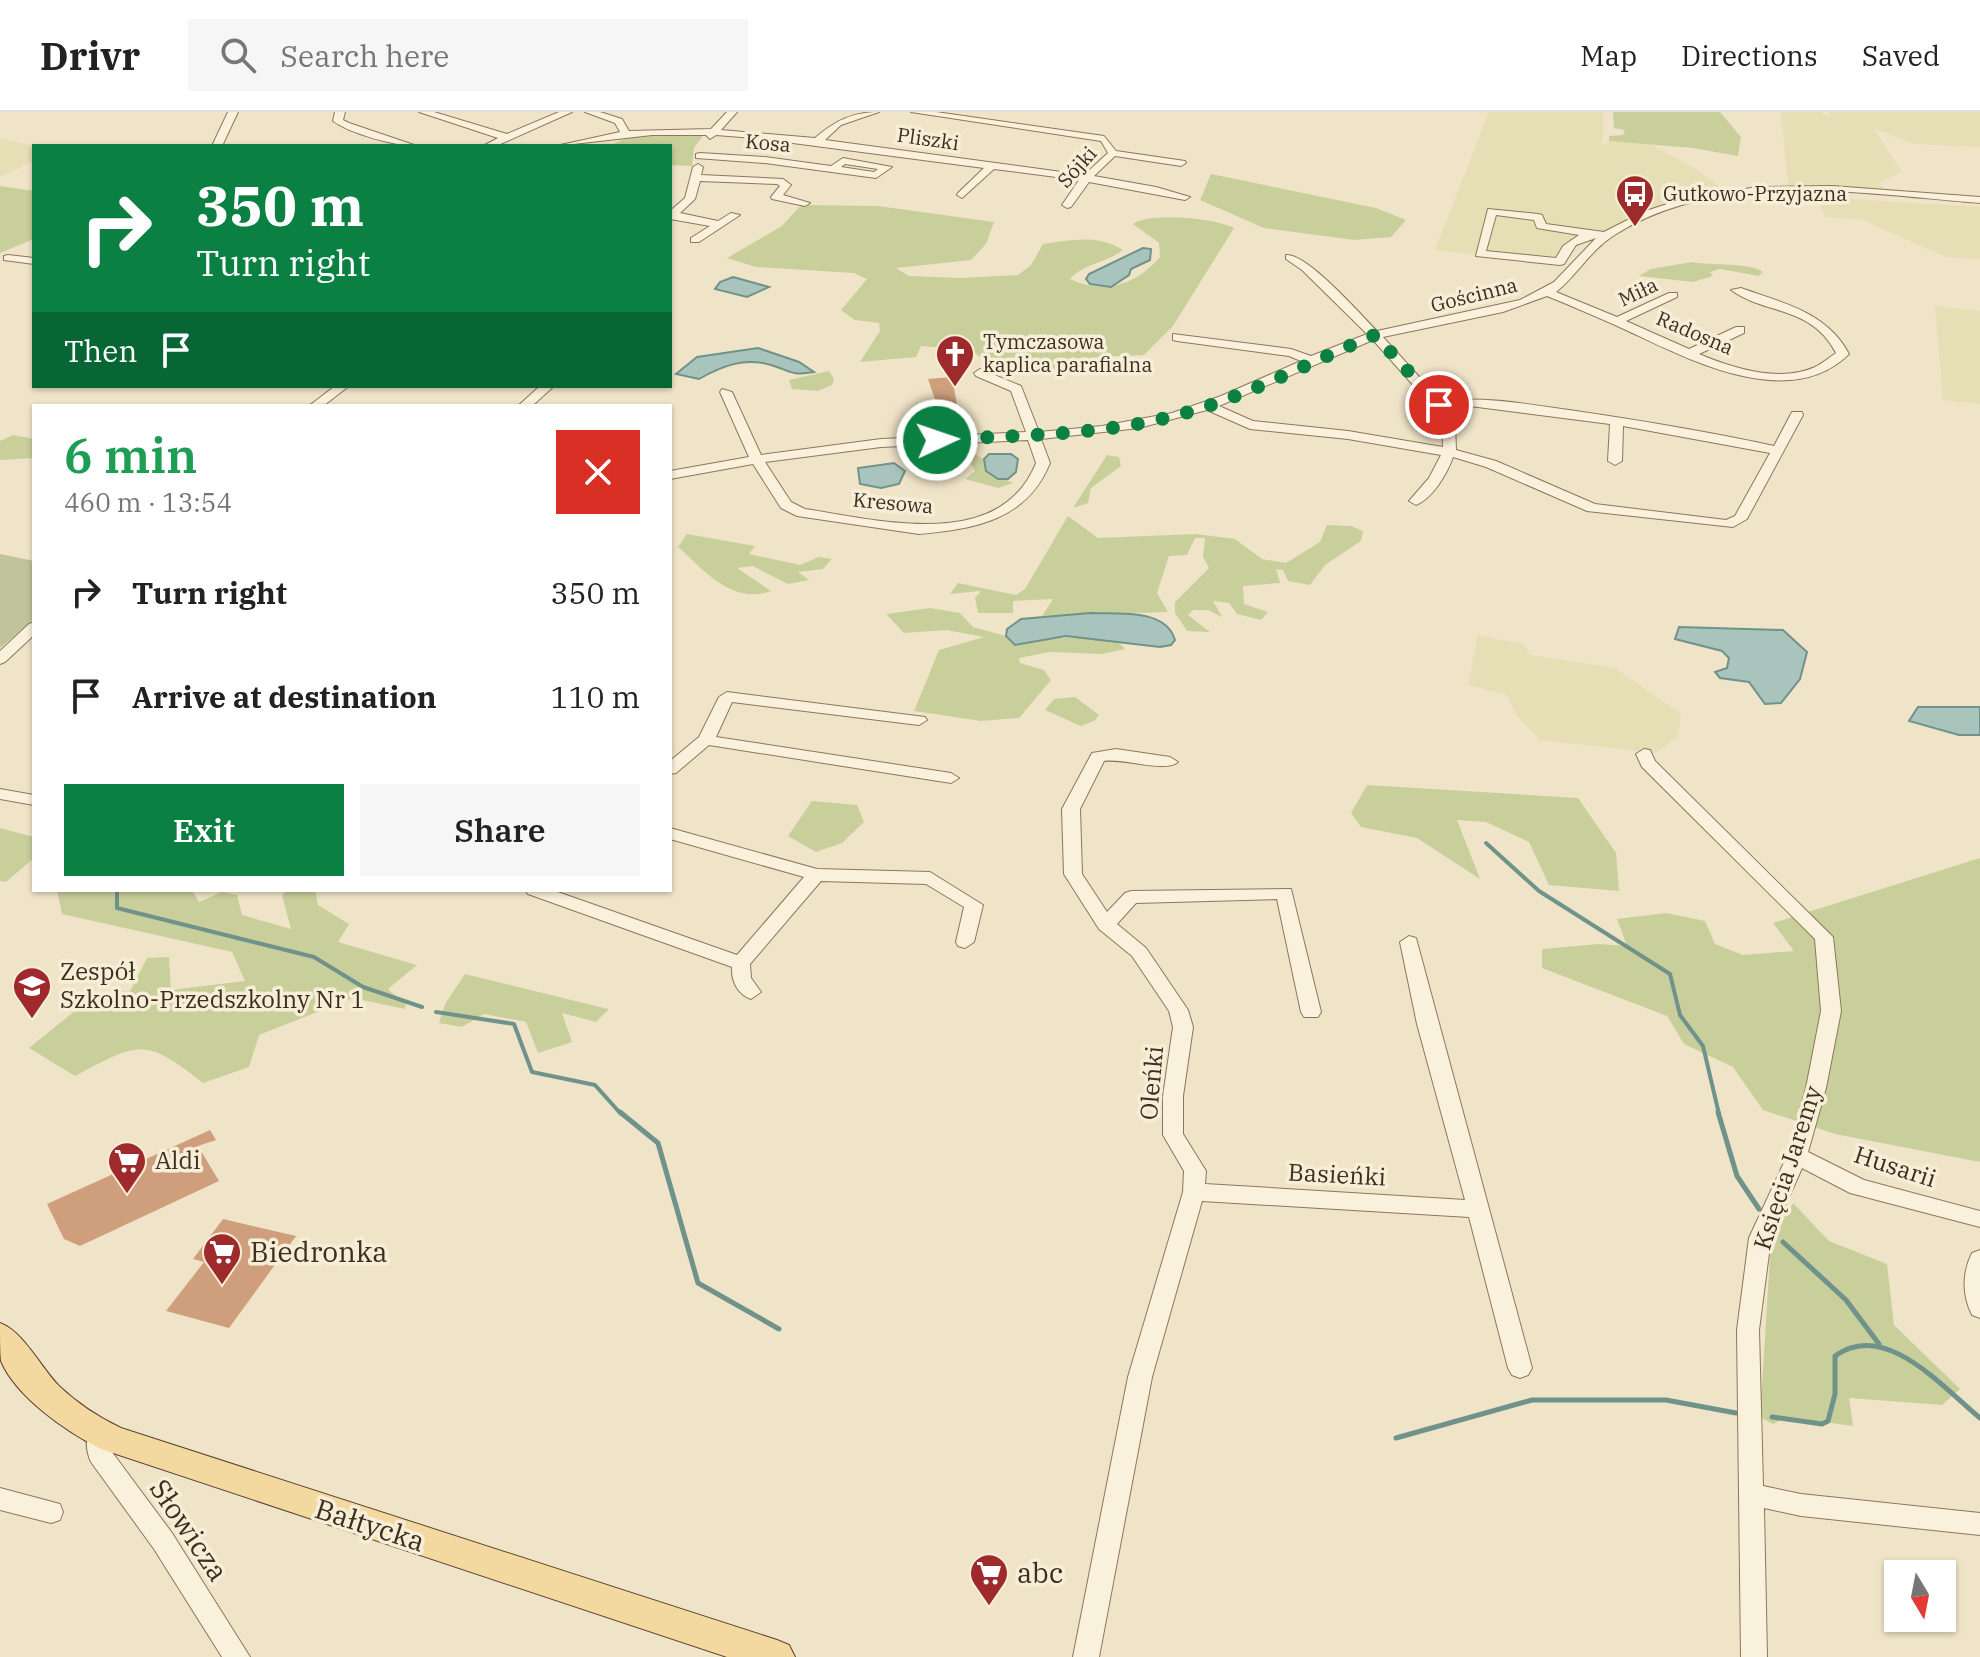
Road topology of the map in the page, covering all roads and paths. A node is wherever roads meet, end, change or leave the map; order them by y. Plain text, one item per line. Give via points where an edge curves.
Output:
1 (233, 112) edge
2 (340, 112) edge
3 (424, 112) edge
4 (567, 112) edge
5 (590, 112) edge
6 (732, 112) edge
7 (874, 112) edge
8 (916, 112) edge
9 (716, 130) junction
10 (624, 131) junction
11 (508, 138) junction
12 (817, 142) junction
13 (218, 144) edge
14 (406, 144) edge
15 (493, 144) edge
16 (569, 144) edge
17 (1113, 153) junction
18 (700, 156) junction
19 (1181, 163) dead end
20 (992, 166) junction
21 (833, 169) dead end
22 (1087, 177) junction
23 (695, 178) junction
24 (962, 195) dead end
25 (1185, 197) dead end
26 (1980, 200) edge
27 (805, 203) dead end
28 (1067, 205) dead end
29 (672, 214) edge
30 (672, 215) edge
31 (735, 215) dead end
32 (721, 225) junction
33 (1592, 233) junction
34 (1607, 236) junction
35 (695, 240) dead end
36 (1290, 257) dead end
37 (8, 258) dead end
38 (32, 261) edge
39 (1737, 290) dead end
40 (1547, 292) junction
41 (1673, 295) dead end
42 (1617, 321) junction
43 (1740, 330) dead end
44 (1375, 335) junction
45 (1177, 337) dead end
46 (1688, 354) junction
47 (1313, 361) junction
48 (980, 373) dead end
49 (340, 388) edge
50 (546, 388) edge
51 (726, 392) dead end
52 (318, 404) edge
53 (526, 404) edge
54 (1439, 405) junction
55 (1209, 406) junction
56 (1797, 415) dead end
57 (1617, 421) junction
58 (1035, 435) junction
59 (1776, 450) junction
60 (1449, 452) junction
61 (757, 460) junction
62 (1615, 461) dead end
63 (672, 475) edge
64 (1416, 501) dead end
65 (32, 629) edge
66 (0, 659) edge
67 (919, 720) dead end
68 (706, 740) junction
69 (1644, 754) dead end
70 (1170, 762) dead end
71 (672, 767) edge
72 (951, 778) dead end
73 (0, 794) edge
74 (32, 800) edge
75 (672, 834) edge
76 (816, 875) junction
77 (540, 892) edge
78 (1106, 925) junction
79 (965, 942) dead end
80 (1409, 942) dead end
81 (741, 963) junction
82 (751, 992) dead end
83 (1311, 1012) dead end
84 (1797, 1156) junction
85 (1194, 1192) junction
86 (1478, 1209) junction
87 (1980, 1219) edge
88 (1980, 1259) edge
89 (1980, 1309) edge
90 (0, 1336) edge
91 (1520, 1368) dead end
92 (99, 1434) junction
93 (1752, 1494) junction
94 (0, 1499) edge
95 (51, 1512) dead end
96 (1980, 1524) edge
97 (237, 1657) edge
98 (777, 1657) edge
99 (1086, 1657) edge
100 (1754, 1657) edge

1 - 13 street
2 - 14 street via 338,121 346,125
3 - 11 street
4 - 11 street
5 - 10 street via 619,121
6 - 9 street
7 - 12 street via 838,123
8 - 17 street, Sójki via 1089,134 1104,139
9 - 10 street, Pliszki
9 - 12 street, Pliszki
9 - 18 street
10 - 16 street, Pliszki
11 - 15 street
12 - 20 street, Pliszki
17 - 19 street, Sójki
17 - 22 street, Sójki
18 - 21 street, Kosa
18 - 23 street
20 - 22 street, Pliszki
20 - 24 street, Pliszki
22 - 25 street, Pliszki
22 - 28 street, Sójki
23 - 27 street via 779,181 786,185 776,197
23 - 29 street via 690,199
26 - 34 street, Gościnna via 1765,190 1685,201
30 - 32 street
31 - 32 street
32 - 35 street
33 - 33 street via 1572,242 1560,262 1480,254 1492,211 1538,217 1545,227
33 - 34 street
34 - 40 street, Gościnna
36 - 44 street
37 - 38 street
39 - 46 street, Radosna via 1825,328 1838,339 1843,354 1830,366 1806,375 1771,376 1730,370
40 - 42 street, Radosna
40 - 44 street, Gościnna via 1501,311
41 - 42 street, Miła
42 - 46 street, Radosna
43 - 46 street
44 - 47 street
44 - 54 street
45 - 47 street via 1291,353
47 - 55 street
48 - 58 street, Kresowa via 1017,389
49 - 52 street
50 - 53 street
51 - 61 street, Kresowa
54 - 57 street via 1481,402
54 - 60 street via 1449,422
55 - 58 street via 1135,424
55 - 60 street via 1250,425
56 - 59 street
57 - 59 street
57 - 62 street
58 - 61 street via 882,443
58 - 61 street, Kresowa via 1041,473 1016,506 938,529 802,513 786,505
59 - 60 street via 1740,519 1728,524 1592,508 1491,464
60 - 64 street via 1439,478
61 - 63 street
65 - 66 street
67 - 68 street via 727,697
68 - 71 street
68 - 72 street
69 - 84 street, Księcia Jaremy via 1824,937 1831,1011
70 - 78 street, Oleńki via 1116,754 1098,757 1071,809 1073,874
73 - 74 street
75 - 76 street
76 - 79 street via 930,878 974,905
76 - 81 street
77 - 81 street
78 - 83 street via 1131,897 1285,893
78 - 85 street, Oleńki via 1139,952 1178,1010 1183,1027 1173,1135 1195,1171
80 - 86 street
81 - 82 street via 741,979
84 - 87 street, Husarii via 1858,1187
84 - 93 street, Księcia Jaremy via 1760,1238 1750,1314
85 - 86 street, Basieńki
85 - 99 street, Oleńki via 1140,1377
86 - 91 street
88 - 89 street via 1974,1294
90 - 92 main road, Bałtycka via 52,1403
92 - 97 street, Słowicza via 100,1455
92 - 98 main road, Bałtycka
93 - 96 street via 1801,1505
93 - 100 street, Księcia Jaremy
94 - 95 street

